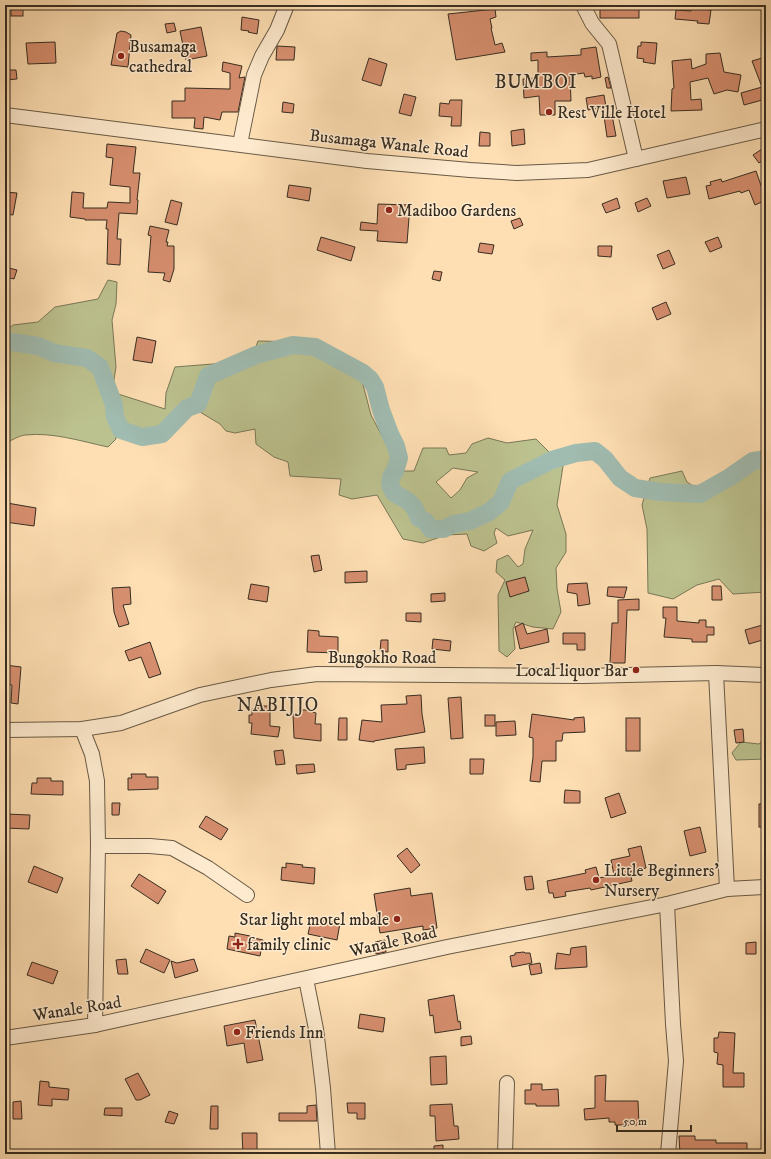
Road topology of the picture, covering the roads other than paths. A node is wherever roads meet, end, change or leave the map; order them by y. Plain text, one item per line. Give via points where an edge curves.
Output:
1 (287, 5) edge
2 (582, 5) edge
3 (5, 115) edge
4 (766, 129) edge
5 (240, 144) junction
6 (636, 158) junction
7 (716, 673) junction
8 (766, 675) edge
9 (82, 729) junction
10 (5, 730) edge
11 (98, 846) junction
12 (766, 887) edge
13 (727, 889) junction
14 (247, 895) dead end
15 (667, 904) junction
16 (306, 979) junction
17 (95, 1025) junction
18 (5, 1038) edge
19 (507, 1083) dead end
20 (328, 1154) edge
21 (505, 1154) edge
22 (668, 1154) edge

1 - 5 street via 254,76
2 - 6 street via 592,23 609,44
3 - 5 street, Busamaga Wanale Road
4 - 6 street, Busamaga Wanale Road
5 - 6 street, Busamaga Wanale Road via 367,161 517,173 588,170
7 - 8 street, Bungokho Road
7 - 9 street, Bungokho Road via 583,676 317,674 271,680 200,695 121,723
7 - 13 street
9 - 10 street, Bungokho Road
9 - 11 street via 92,754 97,781
11 - 14 street via 172,848 208,868
11 - 17 street
12 - 13 street, Wanale Road
13 - 15 street, Wanale Road
15 - 16 street, Wanale Road via 447,947
15 - 22 street via 676,1061
16 - 17 street, Wanale Road
16 - 20 street via 316,1029
17 - 18 street, Wanale Road
19 - 21 street

